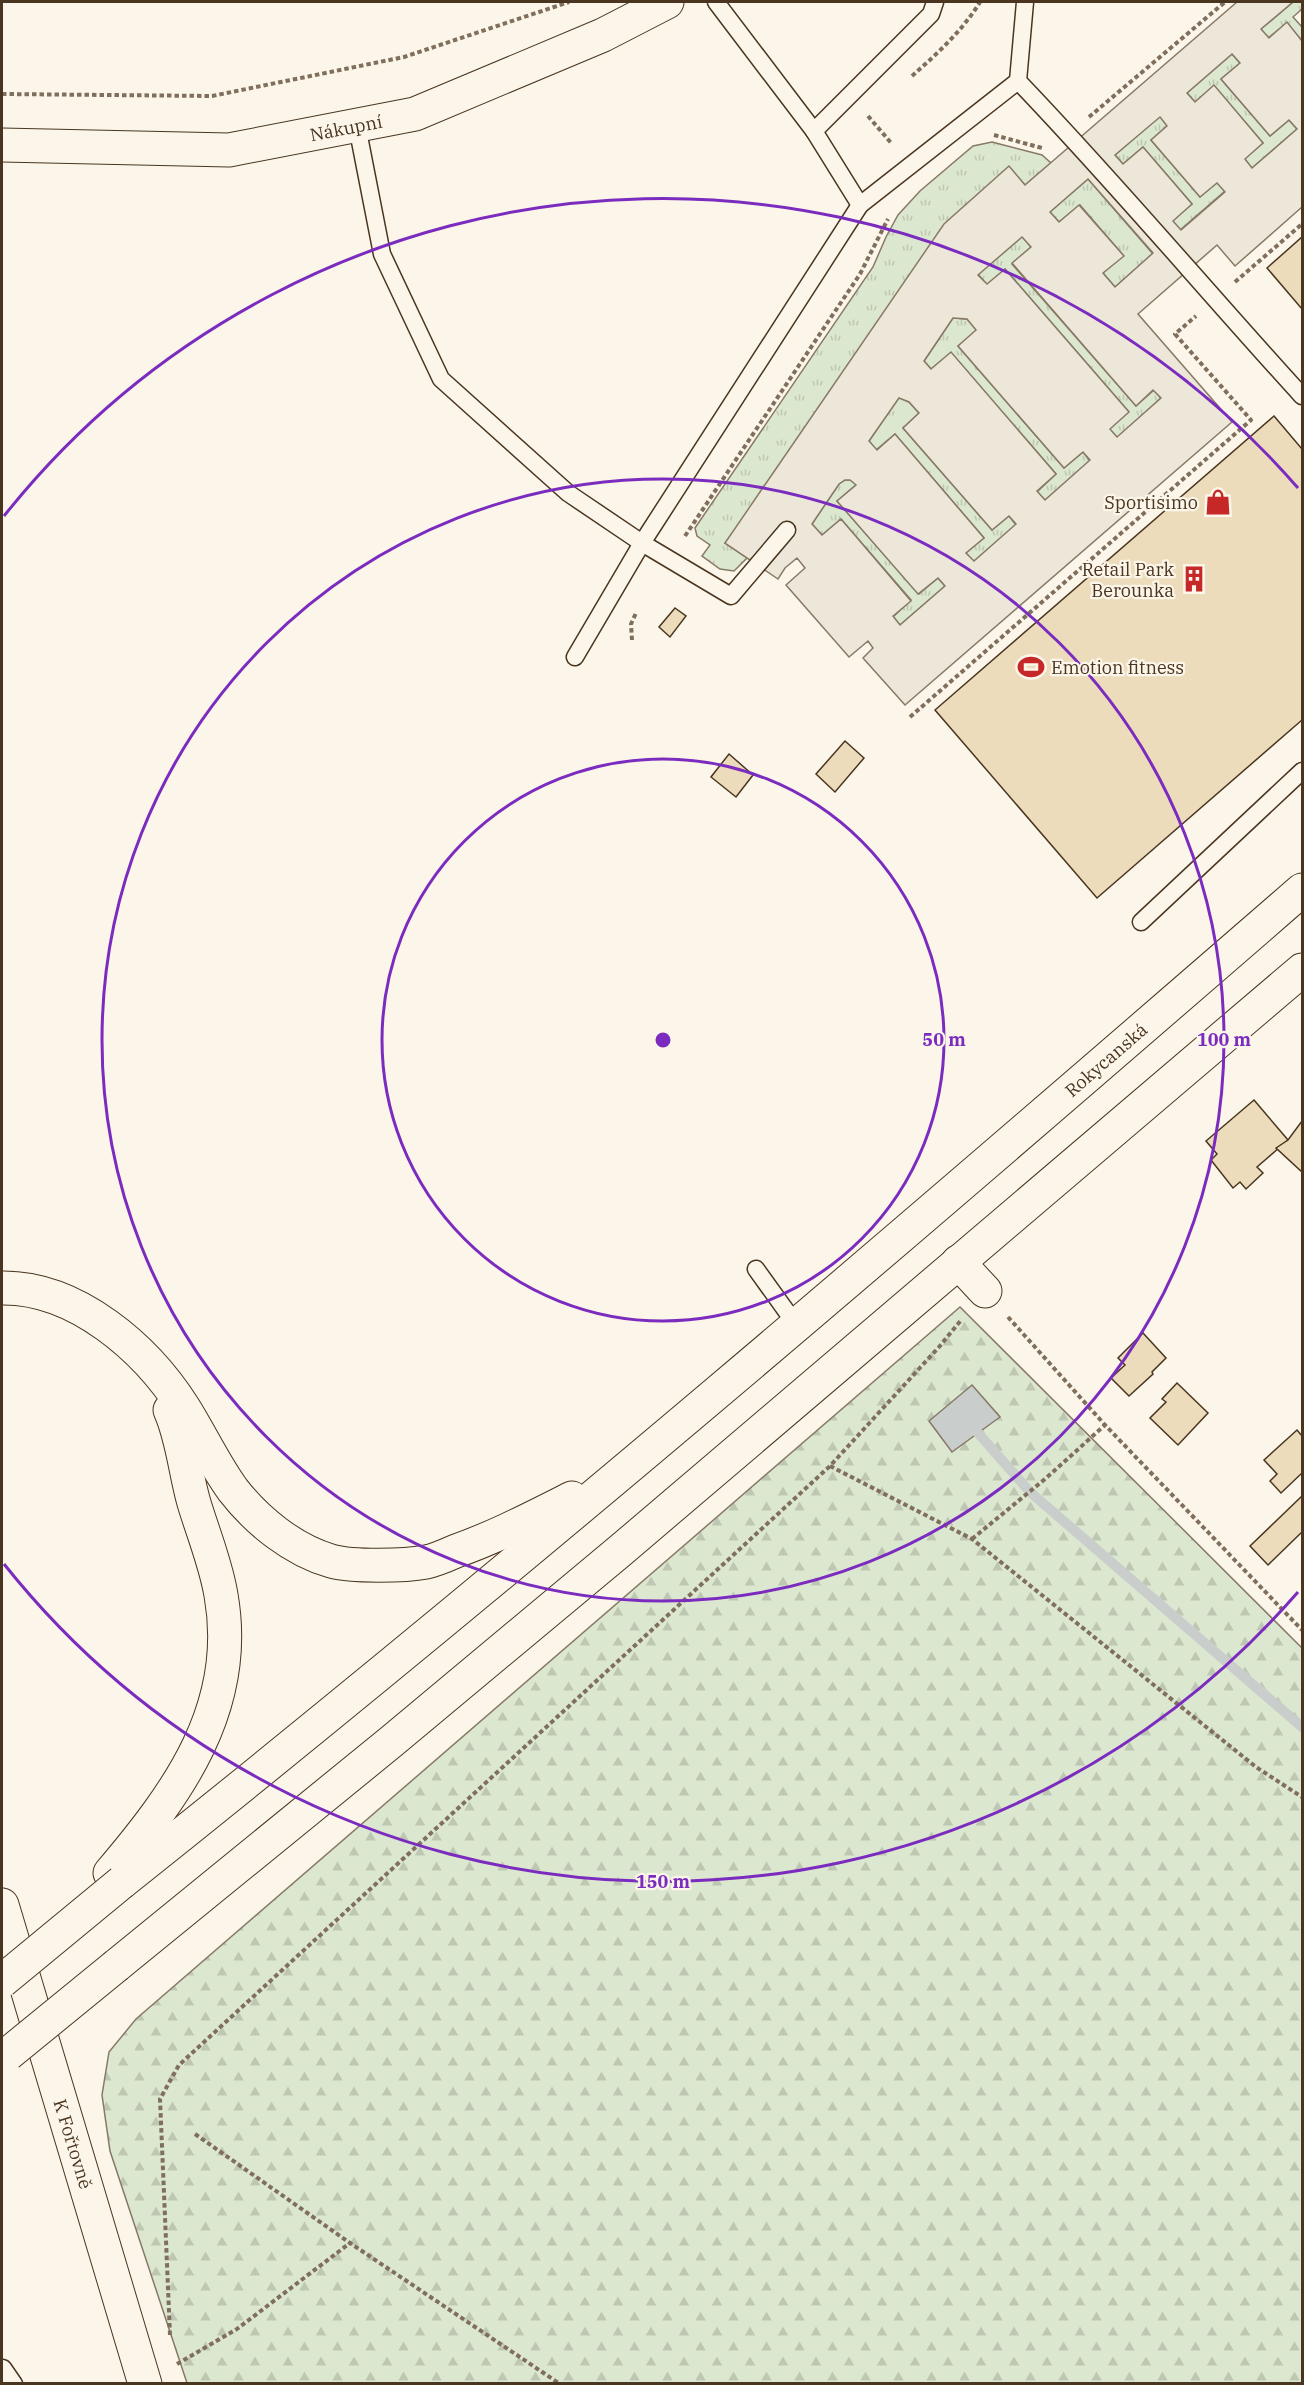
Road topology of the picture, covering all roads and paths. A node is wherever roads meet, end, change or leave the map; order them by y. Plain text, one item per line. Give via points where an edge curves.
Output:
1 (569, 2) edge
2 (667, 2) edge
3 (716, 2) edge
4 (935, 2) edge
5 (1025, 2) edge
6 (1224, 2) edge
7 (1018, 81) junction
8 (2, 94) edge
9 (357, 126) junction
10 (814, 131) junction
11 (988, 134) dead end
12 (1069, 134) junction
13 (2, 145) edge
14 (860, 205) junction
15 (890, 216) dead end
16 (1302, 224) edge
17 (1215, 300) junction
18 (1302, 396) edge
19 (787, 530) dead end
20 (642, 543) junction
21 (670, 559) junction
22 (638, 607) dead end
23 (632, 640) dead end
24 (575, 657) dead end
25 (910, 717) dead end
26 (1302, 771) edge
27 (1302, 890) edge
28 (1141, 922) dead end
29 (1302, 970) edge
30 (958, 1262) junction
31 (756, 1269) dead end
32 (2, 1288) edge
33 (985, 1291) junction
34 (797, 1326) junction
35 (125, 1341) junction
36 (1105, 1425) junction
37 (830, 1466) junction
38 (622, 1474) junction
39 (972, 1539) junction
40 (1302, 1630) edge
41 (1302, 1797) edge
42 (117, 1876) junction
43 (2, 1905) edge
44 (2, 1981) edge
45 (4, 2058) edge
46 (195, 2134) dead end
47 (350, 2242) junction
48 (170, 2344) dead end
49 (3, 2368) edge
50 (158, 2376) edge
51 (14, 2384) edge
52 (560, 2384) edge

1 - 8 path via 404,57 212,96
2 - 9 main road, Nákupní via 603,35 415,114
3 - 10 lane
4 - 10 lane via 931,14
5 - 7 lane
6 - 12 path
7 - 12 lane
7 - 14 lane
9 - 13 main road, Nákupní via 229,150
9 - 20 lane via 382,254 441,380 568,493
10 - 14 lane
11 - 12 path via 1050,151
12 - 17 lane
14 - 20 lane
15 - 21 path via 860,274
16 - 17 path
17 - 18 lane
17 - 25 path via 1175,334 1251,420
19 - 21 lane via 731,596
20 - 21 lane
20 - 24 lane
22 - 23 path via 631,624
26 - 28 lane
27 - 34 main road, Rokycanská
29 - 30 main road
30 - 33 main road
30 - 45 main road, bridge via 392,1741
31 - 34 lane
32 - 35 main road via 48,1294 92,1315
33 - 36 path
33 - 37 path
34 - 38 main road, Rokycanská
35 - 38 main road via 162,1378 233,1490 261,1521 297,1545 332,1561 378,1565 426,1562 485,1541
35 - 42 main road via 147,1366 173,1416 221,1594 226,1639 220,1691 197,1752
36 - 39 path
36 - 40 path
37 - 39 path
37 - 48 path via 179,2065 159,2099
38 - 42 main road
39 - 41 path via 1256,1767
42 - 44 main road, bridge
43 - 50 main road, K Fořtovně
46 - 47 path
47 - 50 path via 237,2329
47 - 52 path
49 - 51 lane

